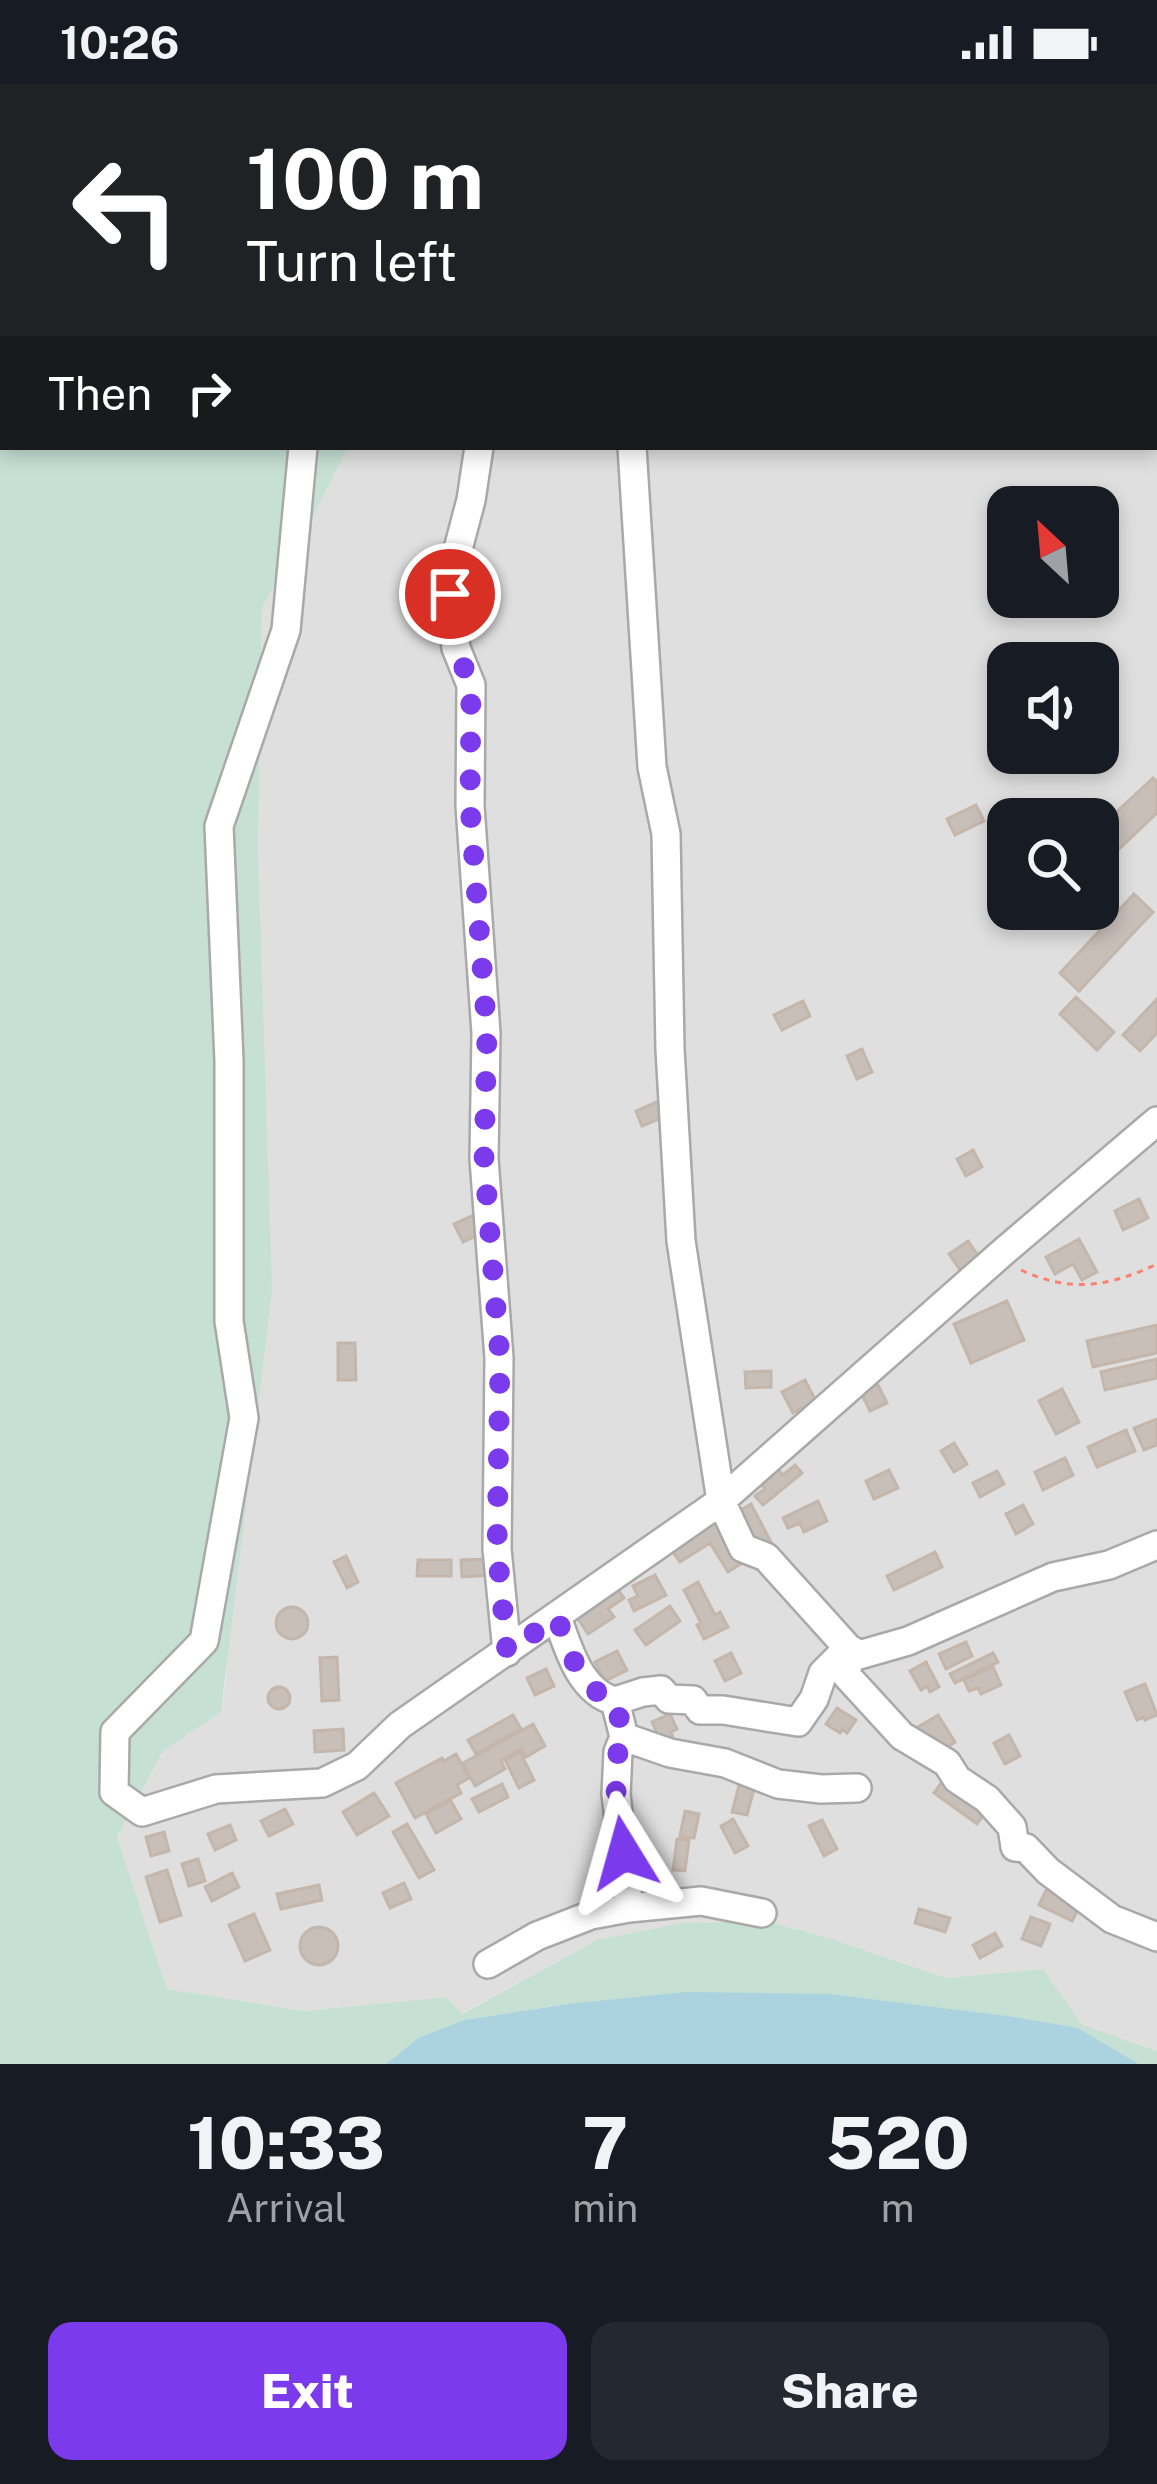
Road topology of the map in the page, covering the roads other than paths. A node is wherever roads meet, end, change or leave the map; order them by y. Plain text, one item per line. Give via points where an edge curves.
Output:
1 (303, 450) edge
2 (479, 450) edge
3 (632, 450) edge
4 (1157, 1121) edge
5 (722, 1501) junction
6 (1157, 1545) edge
7 (557, 1617) junction
8 (848, 1648) junction
9 (507, 1652) junction
10 (615, 1701) junction
11 (624, 1737) junction
12 (856, 1788) dead end
13 (629, 1908) junction
14 (762, 1913) dead end
15 (1157, 1937) edge
16 (488, 1964) dead end

1 - 9 street via 286,630 220,826 229,1321 244,1418 204,1641 115,1732 114,1792 142,1812 216,1790 322,1784
2 - 9 street via 450,594 456,648 471,685 470,806 487,1033 484,1159 500,1358 497,1549
3 - 5 street via 652,767 666,834 681,1241
4 - 5 street
5 - 7 street
5 - 8 street via 743,1548 766,1557
6 - 8 street via 1053,1577 908,1641 859,1655
7 - 9 street
7 - 10 street via 573,1663
8 - 10 street via 823,1673 798,1722 700,1709 661,1690
8 - 15 street via 847,1676 902,1736 987,1799 1012,1827 1015,1847 1112,1918
10 - 11 street
11 - 12 street via 778,1784
11 - 13 street via 616,1794
13 - 14 street via 701,1901
13 - 16 street via 537,1936

